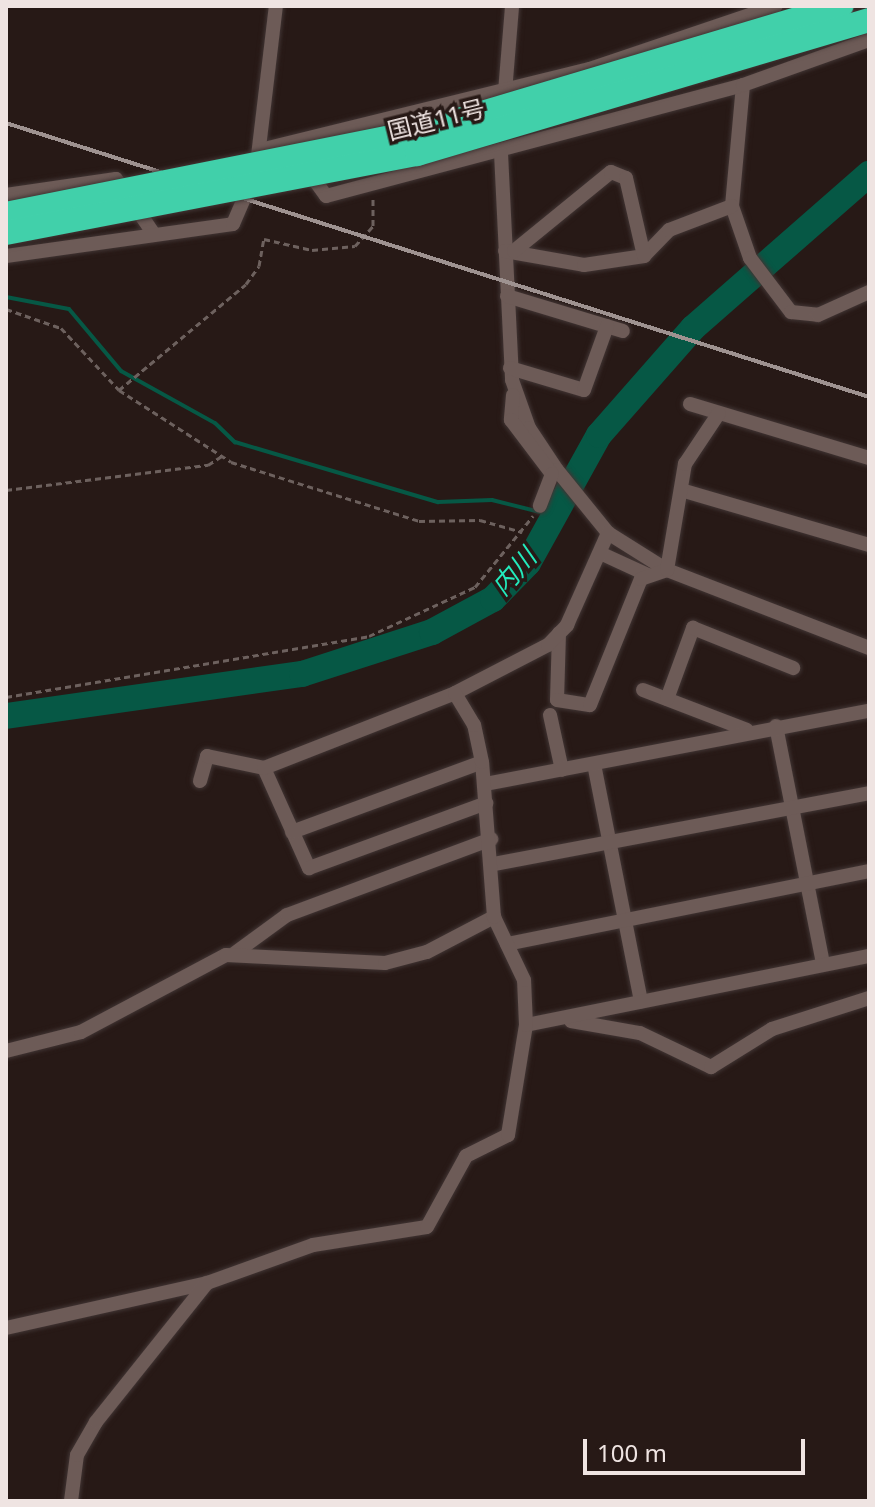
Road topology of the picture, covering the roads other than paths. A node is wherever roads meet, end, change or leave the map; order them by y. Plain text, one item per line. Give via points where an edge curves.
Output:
1 (276, 6) edge
2 (512, 6) edge
3 (776, 6) edge
4 (842, 6) edge
5 (746, 11) edge
6 (869, 20) edge
7 (869, 40) edge
8 (743, 85) junction
9 (505, 92) junction
10 (289, 145) junction
11 (260, 150) junction
12 (501, 153) junction
13 (6, 195) edge
14 (732, 206) junction
15 (6, 214) edge
16 (6, 233) edge
17 (154, 234) junction
18 (510, 251) junction
19 (6, 256) edge
20 (644, 256) junction
21 (869, 292) edge
22 (507, 296) junction
23 (607, 326) junction
24 (623, 331) dead end
25 (510, 368) junction
26 (514, 391) junction
27 (690, 404) dead end
28 (719, 413) junction
29 (869, 458) edge
30 (681, 490) junction
31 (540, 506) dead end
32 (608, 533) junction
33 (869, 545) edge
34 (600, 553) junction
35 (667, 570) junction
36 (648, 575) junction
37 (559, 633) junction
38 (869, 648) edge
39 (793, 668) dead end
40 (643, 690) dead end
41 (455, 693) junction
42 (667, 699) junction
43 (869, 711) edge
44 (550, 715) dead end
45 (776, 726) junction
46 (747, 731) junction
47 (482, 762) junction
48 (594, 764) junction
49 (264, 768) junction
50 (562, 770) junction
51 (200, 781) dead end
52 (485, 784) junction
53 (869, 793) edge
54 (487, 803) junction
55 (795, 808) junction
56 (292, 832) junction
57 (491, 839) junction
58 (609, 842) junction
59 (494, 864) junction
60 (869, 871) edge
61 (808, 884) junction
62 (494, 917) junction
63 (625, 921) junction
64 (507, 944) junction
65 (235, 953) junction
66 (869, 956) edge
67 (823, 964) junction
68 (869, 998) edge
69 (641, 1001) junction
70 (554, 1019) junction
71 (526, 1025) junction
72 (6, 1051) edge
73 (207, 1283) junction
74 (6, 1328) edge
75 (71, 1501) edge

1 - 11 street
2 - 9 street
3 - 5 street
4 - 15 highway, 国道11号, bridge via 418,132
5 - 9 street
6 - 16 highway, 国道11号, bridge via 417,154
7 - 8 street
8 - 12 street
8 - 14 street
9 - 10 street
10 - 11 street
10 - 12 street via 326,196
11 - 17 street via 243,213 233,224
12 - 18 street
13 - 17 street via 116,179
14 - 20 street via 669,230
14 - 21 street via 750,258 791,312 818,315
17 - 19 street
18 - 20 street via 584,265
18 - 20 street via 611,172 626,178
18 - 22 street
22 - 23 street
22 - 25 street
23 - 24 street
23 - 25 street via 584,390
25 - 26 street
26 - 31 street via 511,420 552,474
26 - 32 street via 557,470
27 - 28 street
28 - 29 street
28 - 30 street via 685,464
30 - 33 street
30 - 35 street
32 - 34 street
32 - 35 street
34 - 36 street
34 - 37 street
35 - 36 street
35 - 38 street
36 - 37 street via 590,705 557,700
37 - 41 street
39 - 42 street via 693,628
40 - 42 street
41 - 47 street via 474,725
41 - 49 street
42 - 46 street
43 - 45 street
44 - 50 street
45 - 46 street
45 - 55 street
46 - 48 street
47 - 52 street
47 - 56 street
48 - 50 street
48 - 58 street
49 - 51 street via 207,756
49 - 56 street
50 - 52 street
52 - 54 street
53 - 55 street
54 - 56 street via 309,868
54 - 57 street
55 - 58 street
55 - 61 street
57 - 59 street
57 - 65 street via 287,915
58 - 59 street
58 - 63 street
59 - 62 street
60 - 61 street
61 - 63 street
61 - 67 street
62 - 64 street
62 - 65 street via 427,952 385,963
63 - 64 street
63 - 69 street
64 - 71 street via 524,980
65 - 72 street via 81,1032
66 - 67 street
67 - 69 street
68 - 70 street via 772,1029 711,1067 640,1033
69 - 70 street
70 - 71 street
71 - 73 street via 508,1135 466,1156 427,1227 313,1245
73 - 74 street
73 - 75 street via 96,1422 77,1455

